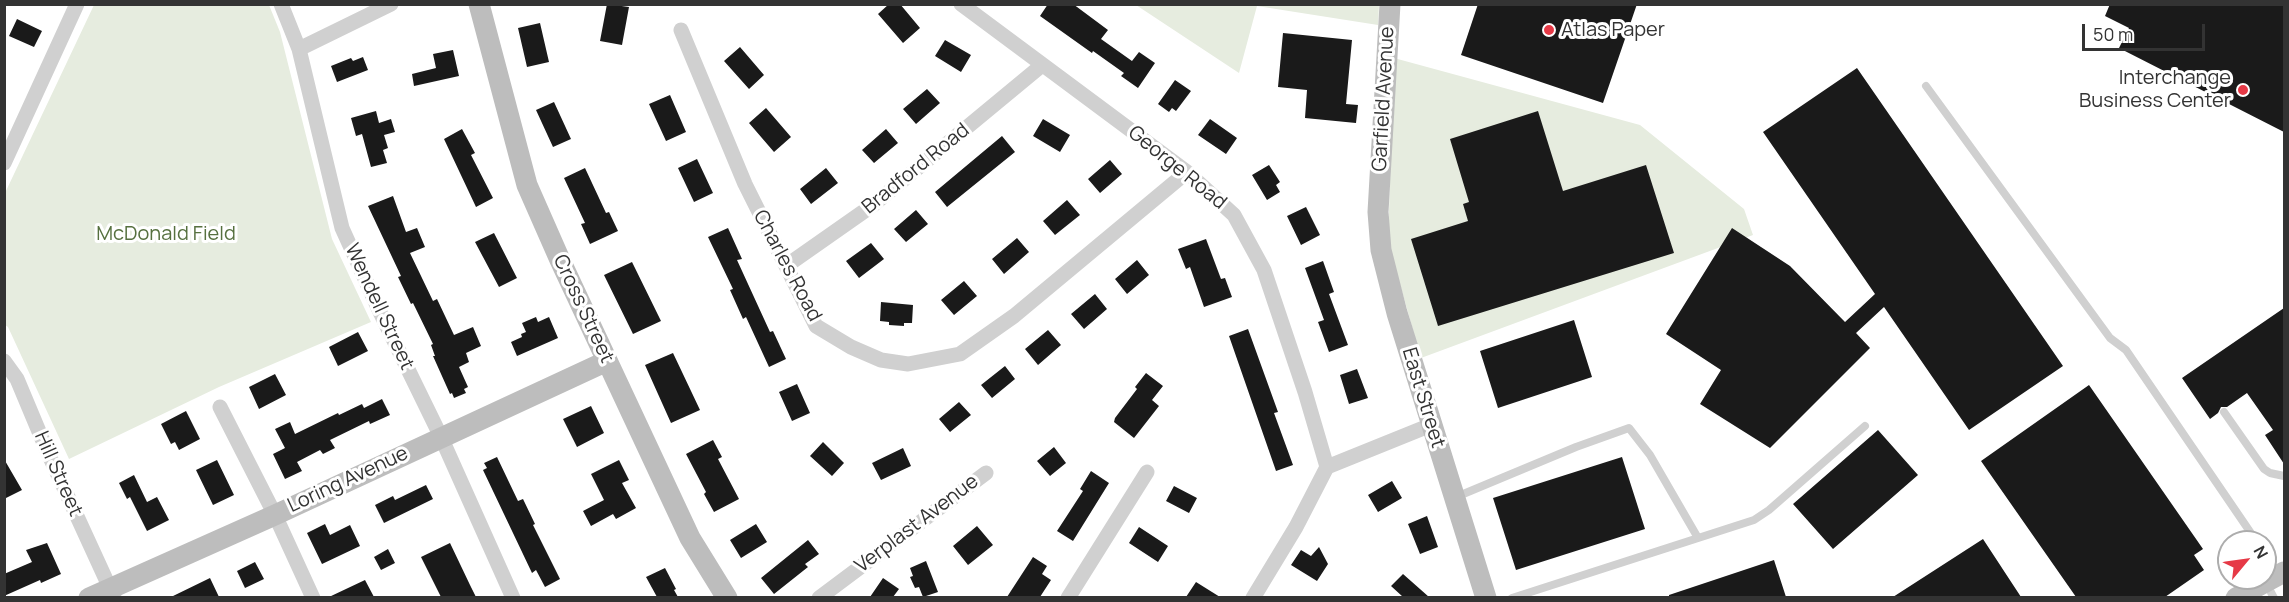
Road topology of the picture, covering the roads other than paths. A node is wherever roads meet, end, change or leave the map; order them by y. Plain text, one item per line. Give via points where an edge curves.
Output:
1 (77, 4) edge
2 (281, 4) edge
3 (391, 4) edge
4 (479, 4) edge
5 (961, 4) edge
6 (1390, 4) edge
7 (681, 30) dead end
8 (299, 49) junction
9 (1041, 66) junction
10 (1926, 86) dead end
11 (4, 163) edge
12 (1187, 172) junction
13 (1379, 194) joint
14 (786, 266) junction
15 (4, 361) edge
16 (607, 361) junction
17 (220, 407) dead end
18 (2224, 412) dead end
19 (1431, 425) junction
20 (1865, 426) dead end
21 (441, 437) junction
22 (1327, 467) junction
23 (1147, 472) dead end
24 (986, 473) dead end
25 (2284, 476) edge
26 (1454, 498) junction
27 (275, 515) junction
28 (2249, 530) edge
29 (1698, 538) junction
30 (2253, 590) edge
31 (112, 593) edge
32 (89, 597) edge
33 (313, 597) edge
34 (513, 597) edge
35 (727, 597) edge
36 (819, 597) edge
37 (1068, 597) edge
38 (1253, 597) edge
39 (1486, 597) edge
40 (1512, 597) edge
41 (2236, 597) edge

1 - 11 street
2 - 8 street, Wendell Street
3 - 8 street
4 - 16 street, Cross Street via 527,185
5 - 9 street, George Road
6 - 13 street, Garfield Avenue
7 - 14 street, Charles Road via 745,184
8 - 21 street, Wendell Street via 342,228
9 - 12 street, George Road
9 - 14 street, Bradford Road via 873,205
10 - 28 lane via 2110,338 2126,350
12 - 14 street, Charles Road via 1014,316 960,354 908,364 881,360 851,347 816,326
12 - 22 street, George Road via 1234,215 1263,270
13 - 19 street, East Street via 1381,250
15 - 31 street, Hill Street via 17,379
16 - 21 street, Loring Avenue
16 - 35 street, Cross Street via 690,538
17 - 27 street
18 - 25 lane via 2264,469
19 - 22 street
19 - 26 street, East Street
20 - 29 lane via 1764,514
21 - 27 street, Loring Avenue
21 - 34 street, Wendell Street
22 - 38 street
23 - 37 street
24 - 36 street, Verplast Avenue
26 - 29 lane via 1629,428 1650,455
26 - 39 street, East Street
27 - 31 street, Loring Avenue
27 - 33 street
29 - 40 lane
30 - 41 street
31 - 32 street, Loring Avenue

